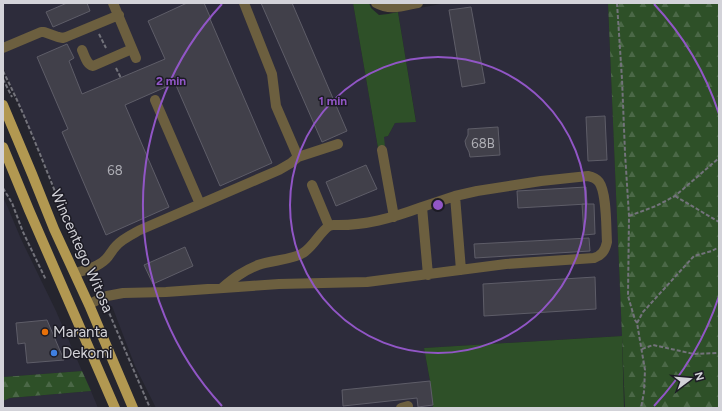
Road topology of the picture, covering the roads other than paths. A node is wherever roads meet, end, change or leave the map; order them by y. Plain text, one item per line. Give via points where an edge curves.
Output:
1 (115, 3) edge
2 (244, 3) edge
3 (376, 3) edge
4 (418, 3) edge
5 (119, 15) junction
6 (3, 48) edge
7 (82, 50) dead end
8 (155, 100) dead end
9 (3, 105) edge
10 (338, 144) dead end
11 (3, 147) edge
12 (382, 150) dead end
13 (298, 157) junction
14 (312, 185) dead end
15 (454, 196) junction
16 (200, 204) junction
17 (422, 207) junction
18 (394, 217) junction
19 (330, 226) junction
20 (461, 270) junction
21 (75, 273) junction
22 (428, 275) junction
23 (222, 288) junction
24 (89, 304) junction
25 (115, 408) edge
26 (133, 408) edge

1 - 5 lane
2 - 13 lane via 272,74 276,106
3 - 4 lane via 384,7
5 - 6 lane via 63,38 41,32
5 - 7 lane via 134,53 93,66
8 - 16 lane
9 - 21 main road, Wincentego Witosa via 54,230
10 - 13 lane
11 - 25 main road, Wincentego Witosa
12 - 18 lane
13 - 16 lane via 279,170
14 - 19 lane
15 - 17 lane
15 - 20 lane
15 - 20 lane via 588,176 599,182 604,200 605,249 594,258
16 - 21 lane via 123,239 108,258
17 - 18 lane
17 - 22 lane
18 - 19 lane via 370,223
19 - 23 lane via 304,253 259,265 239,274
20 - 22 lane
21 - 24 main road, Wincentego Witosa
22 - 23 lane via 367,282
23 - 24 lane via 114,294
24 - 26 main road, Wincentego Witosa

